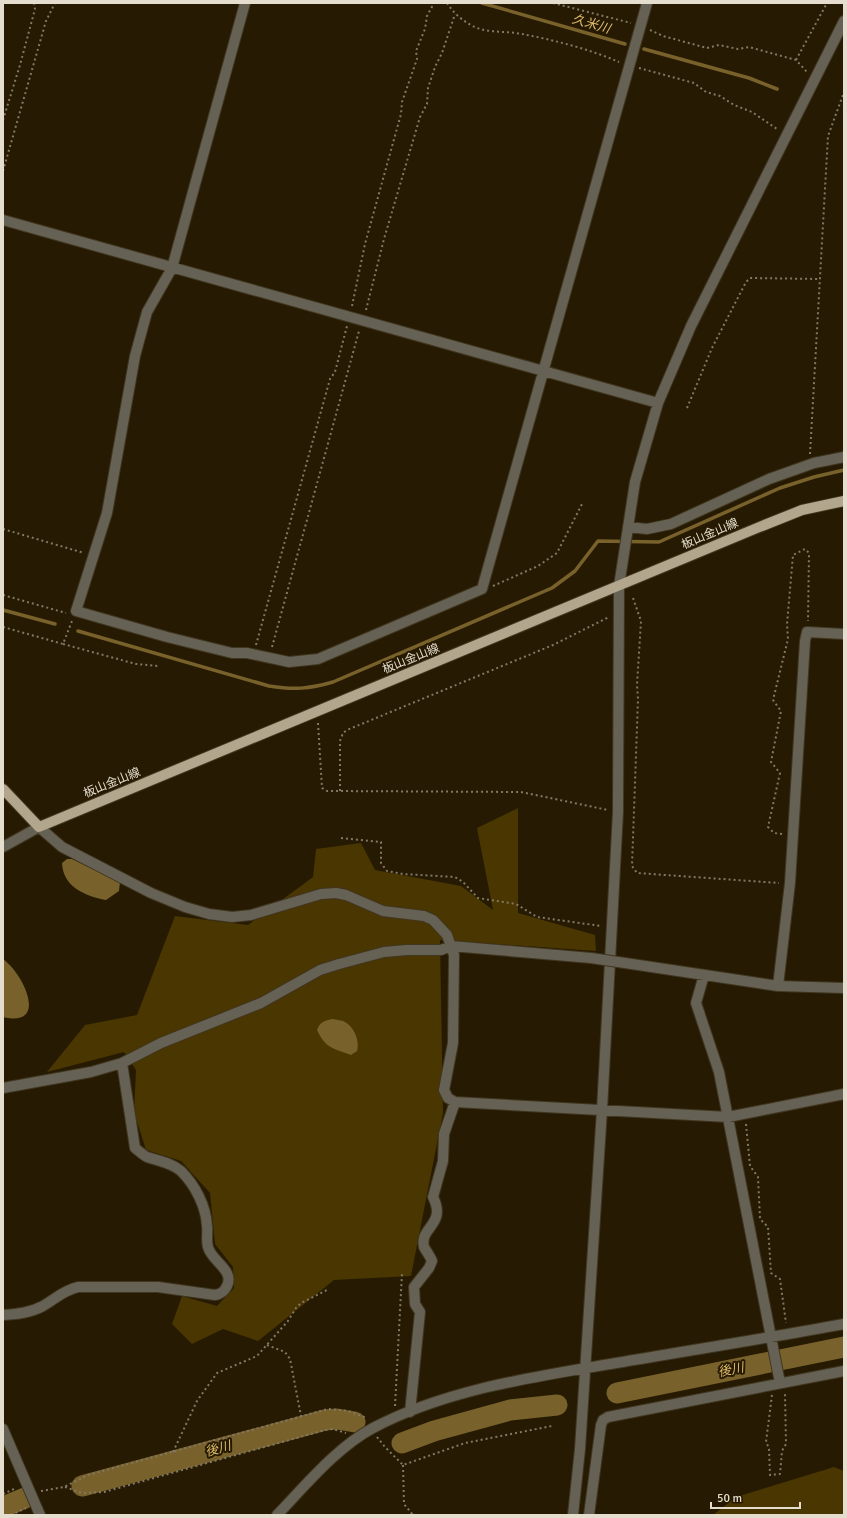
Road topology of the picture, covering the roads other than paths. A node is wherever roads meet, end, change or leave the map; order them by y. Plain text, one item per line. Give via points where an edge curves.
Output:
1 (245, 3) edge
2 (647, 3) edge
3 (844, 21) edge
4 (3, 220) edge
5 (172, 268) junction
6 (543, 372) junction
7 (658, 403) junction
8 (844, 457) edge
9 (844, 501) edge
10 (628, 527) junction
11 (619, 586) junction
12 (844, 634) edge
13 (3, 789) edge
14 (39, 827) junction
15 (3, 847) edge
16 (452, 946) junction
17 (704, 975) junction
18 (778, 986) junction
19 (844, 988) edge
20 (122, 1063) junction
21 (3, 1088) edge
22 (844, 1094) edge
23 (455, 1102) junction
24 (602, 1110) junction
25 (728, 1117) junction
26 (3, 1315) edge
27 (844, 1324) edge
28 (772, 1337) junction
29 (584, 1368) junction
30 (844, 1371) edge
31 (779, 1383) junction
32 (410, 1412) junction
33 (3, 1428) edge
34 (40, 1515) edge
35 (278, 1515) edge
36 (573, 1515) edge
37 (589, 1515) edge

1 - 5 street
2 - 6 street
3 - 7 street via 691,326
4 - 5 street
5 - 6 street
5 - 6 street via 147,312 135,356 107,513 75,613 232,653 289,662 318,658 482,588
6 - 7 street
7 - 10 street via 635,482
8 - 10 street via 814,463 770,479 671,524 647,529
9 - 11 main road, 板山金山線 via 802,510
10 - 11 street
11 - 14 main road, 板山金山線
11 - 24 street via 618,812
12 - 18 street via 807,632 805,641 790,883
13 - 14 main road
14 - 15 street
14 - 16 street via 62,847 151,893 209,914 244,916 321,894 336,893 384,911 424,916 433,920 441,927
16 - 17 street, bridge via 591,958
16 - 20 street via 441,950 384,952 320,970 261,1004 161,1043
16 - 23 street via 453,1043 444,1090 448,1098
17 - 18 street
17 - 25 street via 696,1003 714,1054
18 - 19 street
20 - 21 street via 91,1072
20 - 26 street via 135,1148 146,1156 176,1167 195,1191 206,1214 208,1248 226,1271 229,1278 227,1286 222,1294 215,1295 158,1287 78,1287 69,1289 42,1307 29,1312
22 - 25 street
23 - 24 street
23 - 32 street via 444,1134 443,1161 434,1197 438,1212 424,1240 424,1246 432,1260 414,1287 415,1304 420,1312
24 - 25 street
24 - 29 street
25 - 28 street
27 - 28 street
28 - 29 street
28 - 31 street
29 - 32 street via 479,1389
29 - 36 street via 578,1478
30 - 31 street
31 - 37 street via 603,1420
32 - 35 street via 376,1427 345,1447
33 - 34 street

